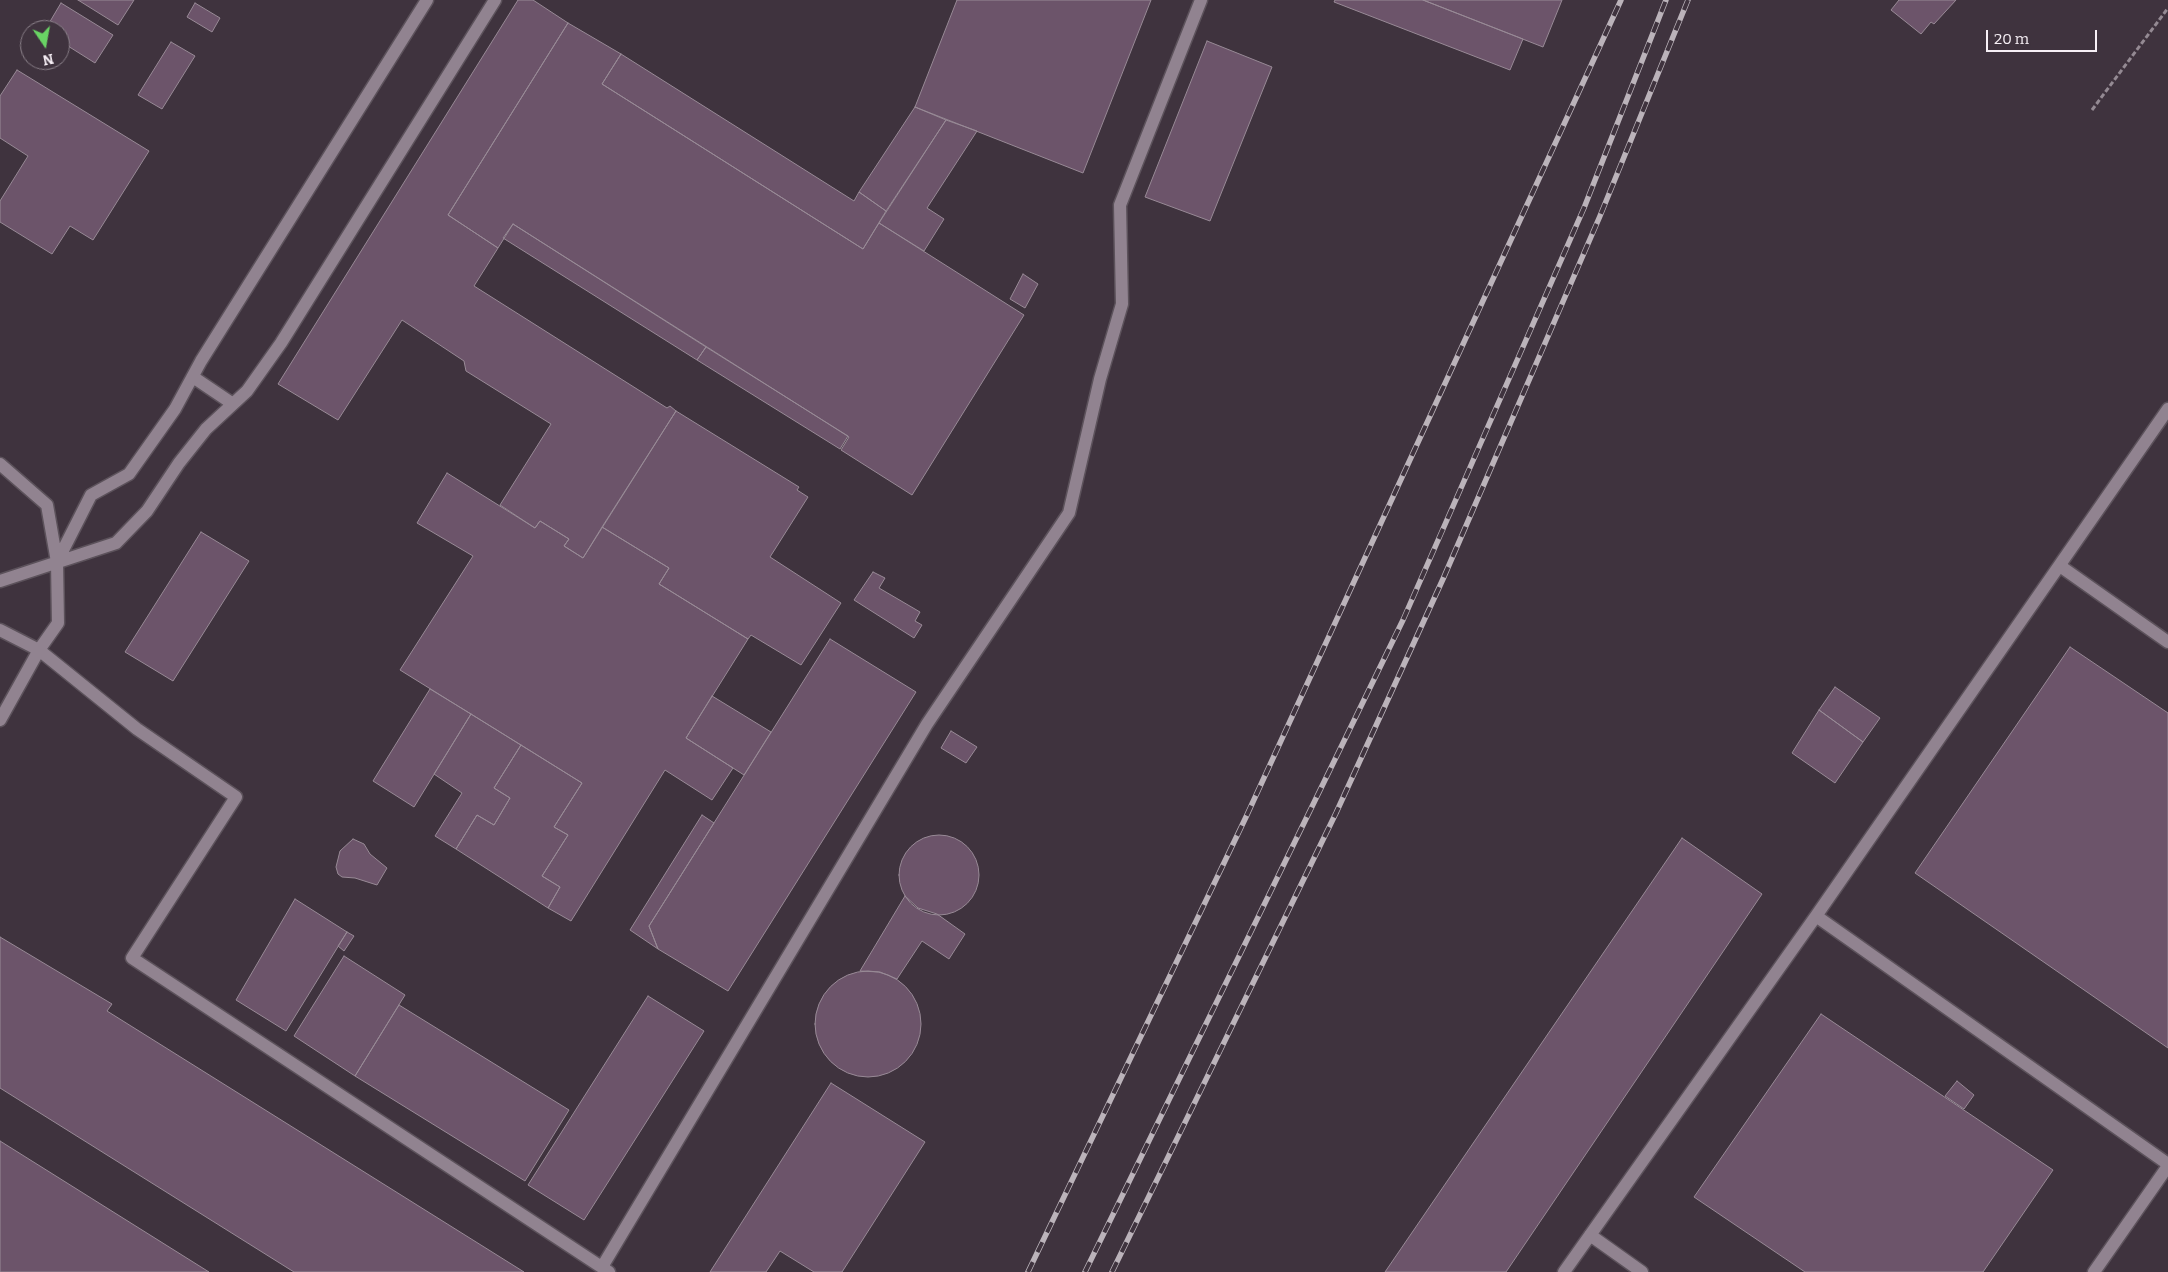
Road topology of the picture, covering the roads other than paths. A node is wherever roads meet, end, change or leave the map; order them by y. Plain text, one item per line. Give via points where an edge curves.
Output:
1 (427, 0) edge
2 (495, 0) edge
3 (1201, 0) edge
4 (193, 377) junction
5 (233, 404) junction
6 (2168, 409) edge
7 (0, 464) edge
8 (57, 562) junction
9 (2060, 566) junction
10 (0, 581) edge
11 (0, 630) edge
12 (2168, 642) edge
13 (39, 650) junction
14 (0, 720) edge
15 (1816, 916) junction
16 (2168, 1165) edge
17 (1590, 1235) junction
18 (606, 1269) edge
19 (2101, 1269) edge
20 (1564, 1272) edge
21 (1642, 1272) edge

1 - 4 lane
2 - 5 lane via 282,343 247,391
3 - 18 lane via 1120,205 1122,304 1100,379 1070,513 927,724
4 - 5 lane
4 - 8 lane via 171,416 129,474 91,494
5 - 8 lane via 206,429 147,511 116,543
6 - 9 lane
7 - 8 lane via 47,505
8 - 10 lane
8 - 13 lane via 58,623
9 - 12 lane
9 - 15 lane
11 - 13 lane
13 - 14 lane
13 - 18 lane via 137,730 236,797 132,958
15 - 16 lane
15 - 17 lane
16 - 19 lane
17 - 20 lane
17 - 21 lane

